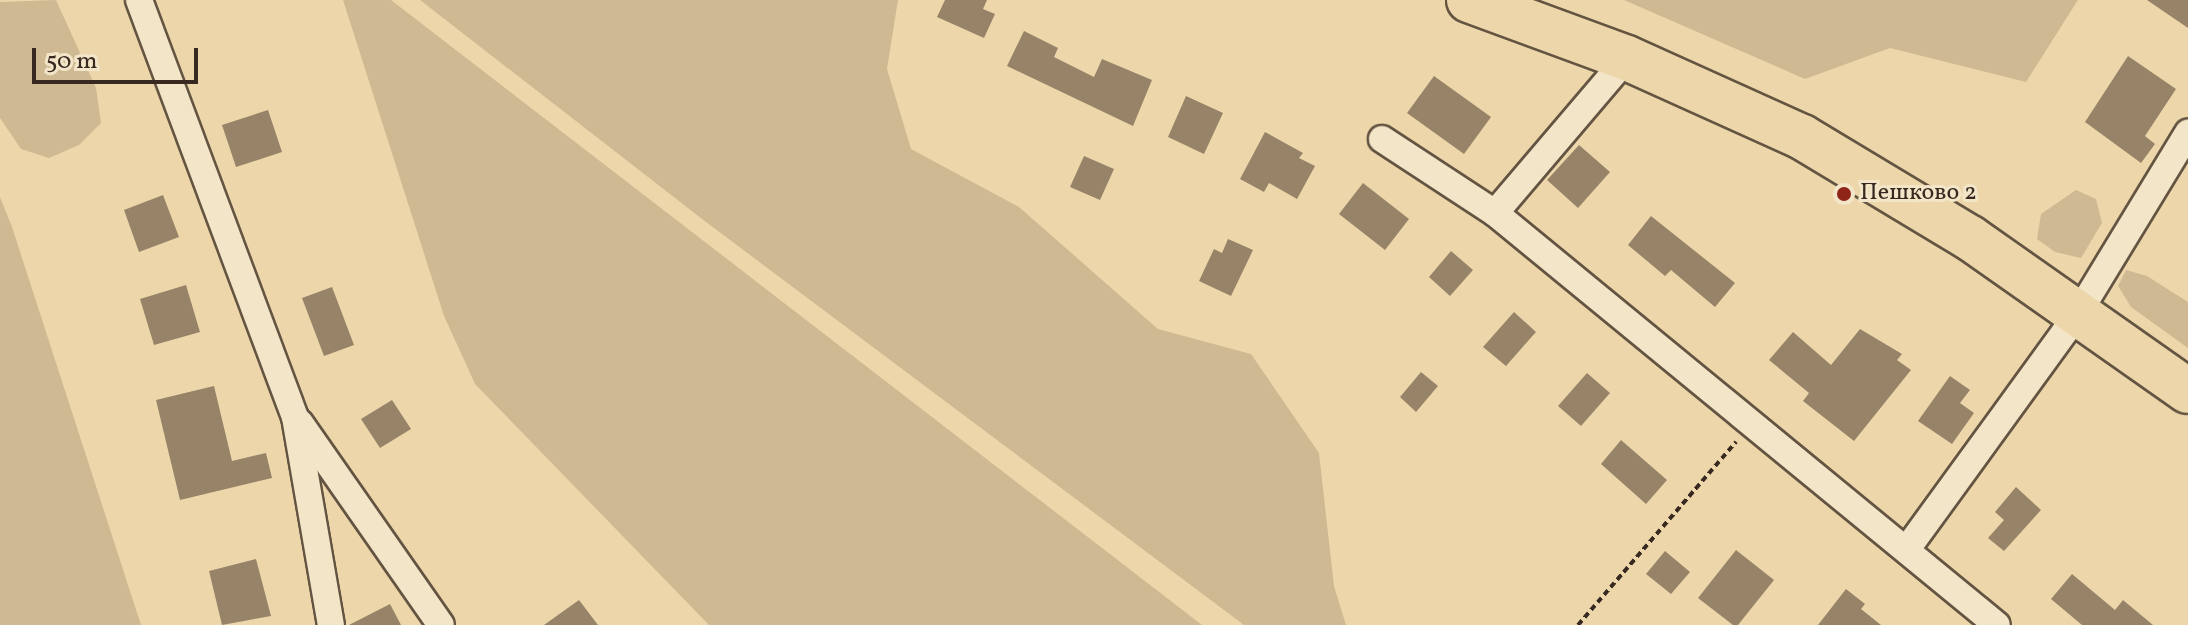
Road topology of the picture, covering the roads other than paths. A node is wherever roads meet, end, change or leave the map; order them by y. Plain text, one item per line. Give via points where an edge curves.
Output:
1 (139, 0) edge
2 (1469, 0) edge
3 (1627, 58) junction
4 (2188, 133) edge
5 (1382, 139) dead end
6 (1495, 213) junction
7 (2079, 312) junction
8 (2188, 391) edge
9 (295, 417) junction
10 (1907, 549) junction
11 (331, 625) edge
12 (441, 625) edge
13 (1997, 625) edge

1 - 9 street
2 - 3 highway
3 - 6 street
3 - 7 highway via 1802,137 1970,238
4 - 7 street
5 - 6 street
6 - 10 street
7 - 8 highway
7 - 10 street
9 - 11 street
9 - 12 street
10 - 13 street

